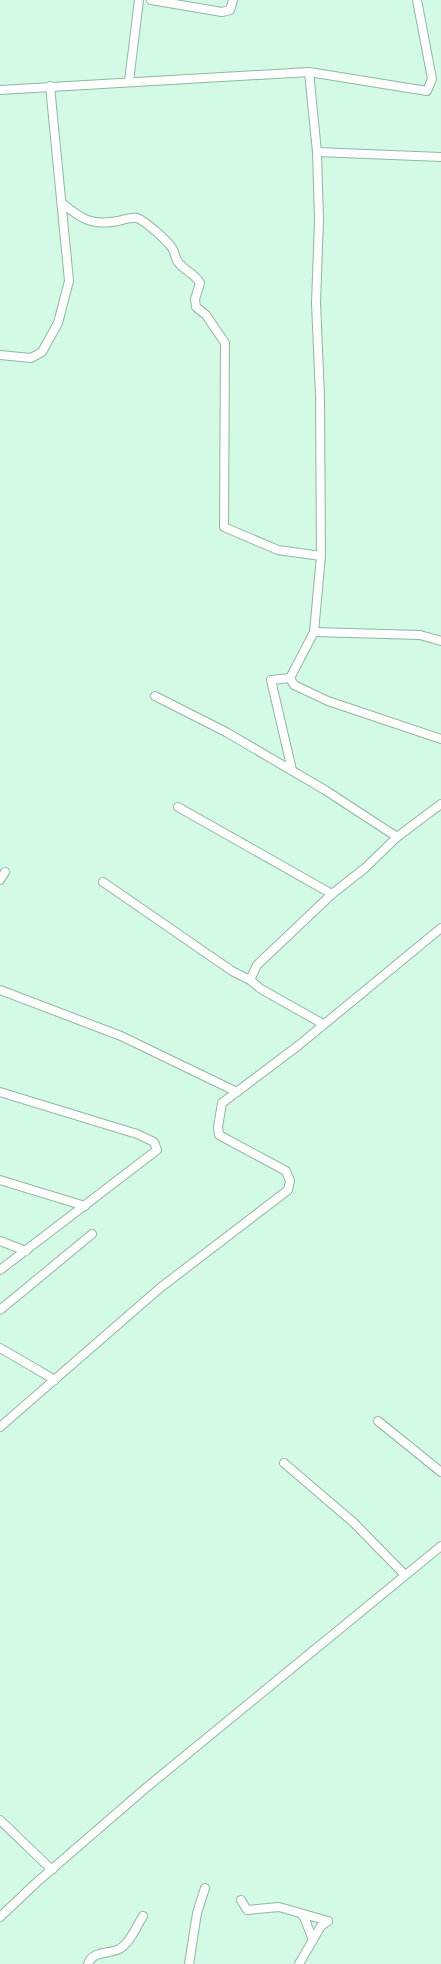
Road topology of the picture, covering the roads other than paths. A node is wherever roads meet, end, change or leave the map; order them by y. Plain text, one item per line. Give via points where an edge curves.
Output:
1 (139, 0) edge
2 (151, 0) edge
3 (233, 0) edge
4 (417, 0) edge
5 (309, 72) junction
6 (129, 81) junction
7 (50, 86) junction
8 (0, 90) edge
9 (318, 152) junction
10 (441, 157) edge
11 (62, 203) junction
12 (0, 354) edge
13 (321, 556) junction
14 (314, 632) junction
15 (441, 641) edge
16 (290, 678) junction
17 (155, 696) dead end
18 (441, 739) edge
19 (292, 770) junction
20 (441, 804) edge
21 (178, 807) dead end
22 (397, 837) junction
23 (5, 872) dead end
24 (0, 880) edge
25 (104, 882) dead end
26 (332, 894) junction
27 (441, 928) edge
28 (250, 980) junction
29 (0, 990) edge
30 (323, 1024) junction
31 (0, 1092) edge
32 (237, 1092) junction
33 (0, 1180) edge
34 (84, 1206) junction
35 (92, 1234) dead end
36 (0, 1241) edge
37 (26, 1251) junction
38 (0, 1270) edge
39 (0, 1310) edge
40 (0, 1348) edge
41 (55, 1380) junction
42 (378, 1421) dead end
43 (0, 1427) edge
44 (284, 1463) dead end
45 (441, 1472) edge
46 (441, 1546) edge
47 (405, 1575) junction
48 (0, 1820) edge
49 (52, 1870) junction
50 (205, 1888) dead end
51 (241, 1900) dead end
52 (300, 1913) junction
53 (144, 1916) dead end
54 (0, 1917) edge
55 (313, 1940) junction
56 (88, 1964) edge
57 (189, 1964) edge
58 (299, 1964) edge

1 - 6 street
2 - 3 street via 222,12 230,10
4 - 5 street via 432,79 427,91
5 - 6 street
5 - 9 street
6 - 7 street
7 - 8 street
7 - 11 street
9 - 10 street
9 - 13 street via 316,303
11 - 12 street via 69,281 58,323 42,352 31,358
11 - 13 street via 79,218 94,223 139,219 172,247 178,262 189,274 196,276 200,283 196,306 225,343 224,527 278,550
13 - 14 street
14 - 15 street via 420,635
14 - 16 street
16 - 18 street via 294,685 328,701
16 - 19 street via 271,680
17 - 19 street
19 - 22 street
20 - 22 street
21 - 26 street
22 - 26 street
23 - 24 street
25 - 28 street via 232,971
26 - 28 street via 257,965
27 - 30 street
28 - 30 street
29 - 32 street via 120,1036
30 - 32 street
31 - 34 street via 154,1142 157,1150
32 - 41 street via 222,1103 219,1135 286,1171 290,1181 288,1190 160,1288
33 - 34 street
34 - 37 street
35 - 39 street
36 - 37 street
37 - 38 street
40 - 41 street
41 - 43 street
42 - 45 street
44 - 47 street via 353,1522
46 - 47 street
47 - 49 street via 147,1787
48 - 49 street
49 - 54 street
50 - 57 street
51 - 52 street via 247,1910 279,1907
52 - 55 street
52 - 55 street via 328,1921
53 - 56 street via 120,1949 94,1956
55 - 58 street

